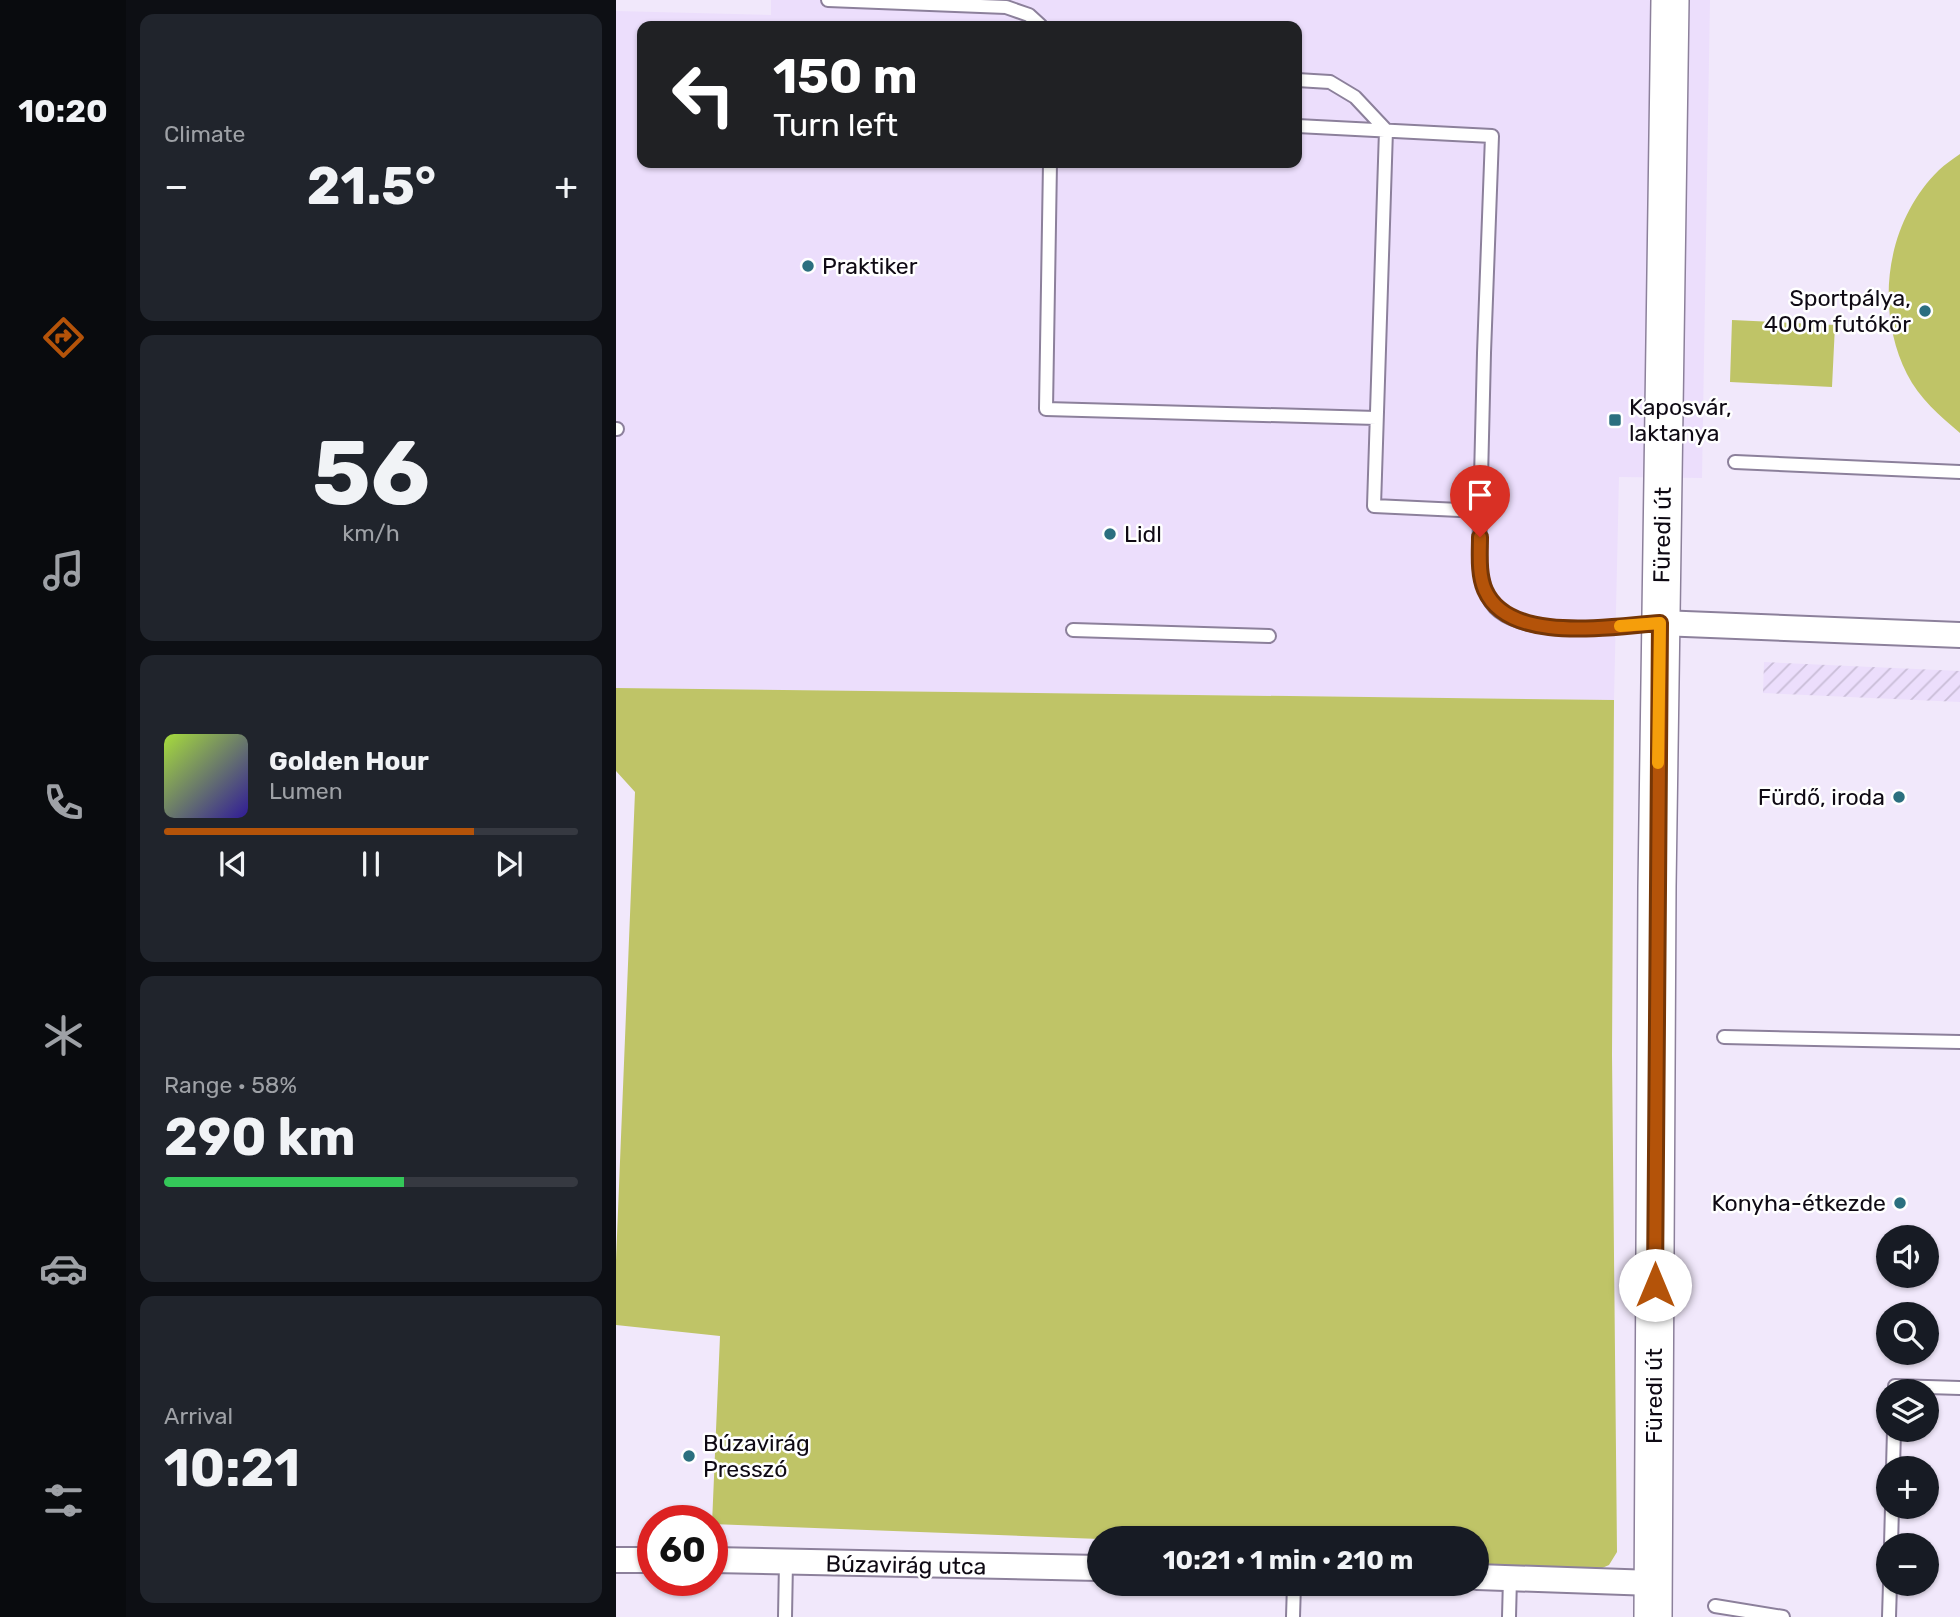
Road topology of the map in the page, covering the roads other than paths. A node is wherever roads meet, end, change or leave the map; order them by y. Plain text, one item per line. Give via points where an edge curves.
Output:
1 (828, 0) edge
2 (1670, 0) edge
3 (1036, 21) edge
4 (1302, 80) edge
5 (1302, 126) edge
6 (1386, 130) junction
7 (1050, 168) edge
8 (1376, 418) junction
9 (1735, 462) dead end
10 (1960, 472) edge
11 (1481, 511) junction
12 (1660, 623) junction
13 (1073, 630) dead end
14 (1960, 635) edge
15 (1269, 636) dead end
16 (1724, 1037) dead end
17 (1960, 1042) edge
18 (1939, 1387) edge
19 (1960, 1388) edge
20 (616, 1560) edge
21 (637, 1560) edge
22 (728, 1560) edge
23 (786, 1562) junction
24 (1087, 1568) edge
25 (1489, 1577) edge
26 (1510, 1578) junction
27 (1294, 1596) edge
28 (1889, 1596) edge
29 (1653, 1600) edge
30 (1715, 1606) dead end
31 (785, 1617) edge
32 (1293, 1617) edge
33 (1509, 1617) edge
34 (1783, 1617) edge
35 (1889, 1617) edge

1 - 3 lane via 1006,7
2 - 12 main road, Füredi út
4 - 6 lane via 1330,82 1355,97
5 - 6 lane
6 - 8 lane
6 - 11 lane via 1492,136
7 - 8 lane via 1046,410
8 - 11 lane via 1374,506
9 - 10 lane
11 - 12 lane via 1479,562 1484,590 1499,611 1523,623 1556,628
12 - 14 street
12 - 29 main road, Füredi út
13 - 15 lane
16 - 17 lane
18 - 19 lane
20 - 21 street
22 - 23 street, Búzavirág utca
23 - 24 street, Búzavirág utca
23 - 31 lane
25 - 26 street
26 - 29 street
26 - 33 lane
27 - 32 lane
28 - 35 lane
30 - 34 lane

